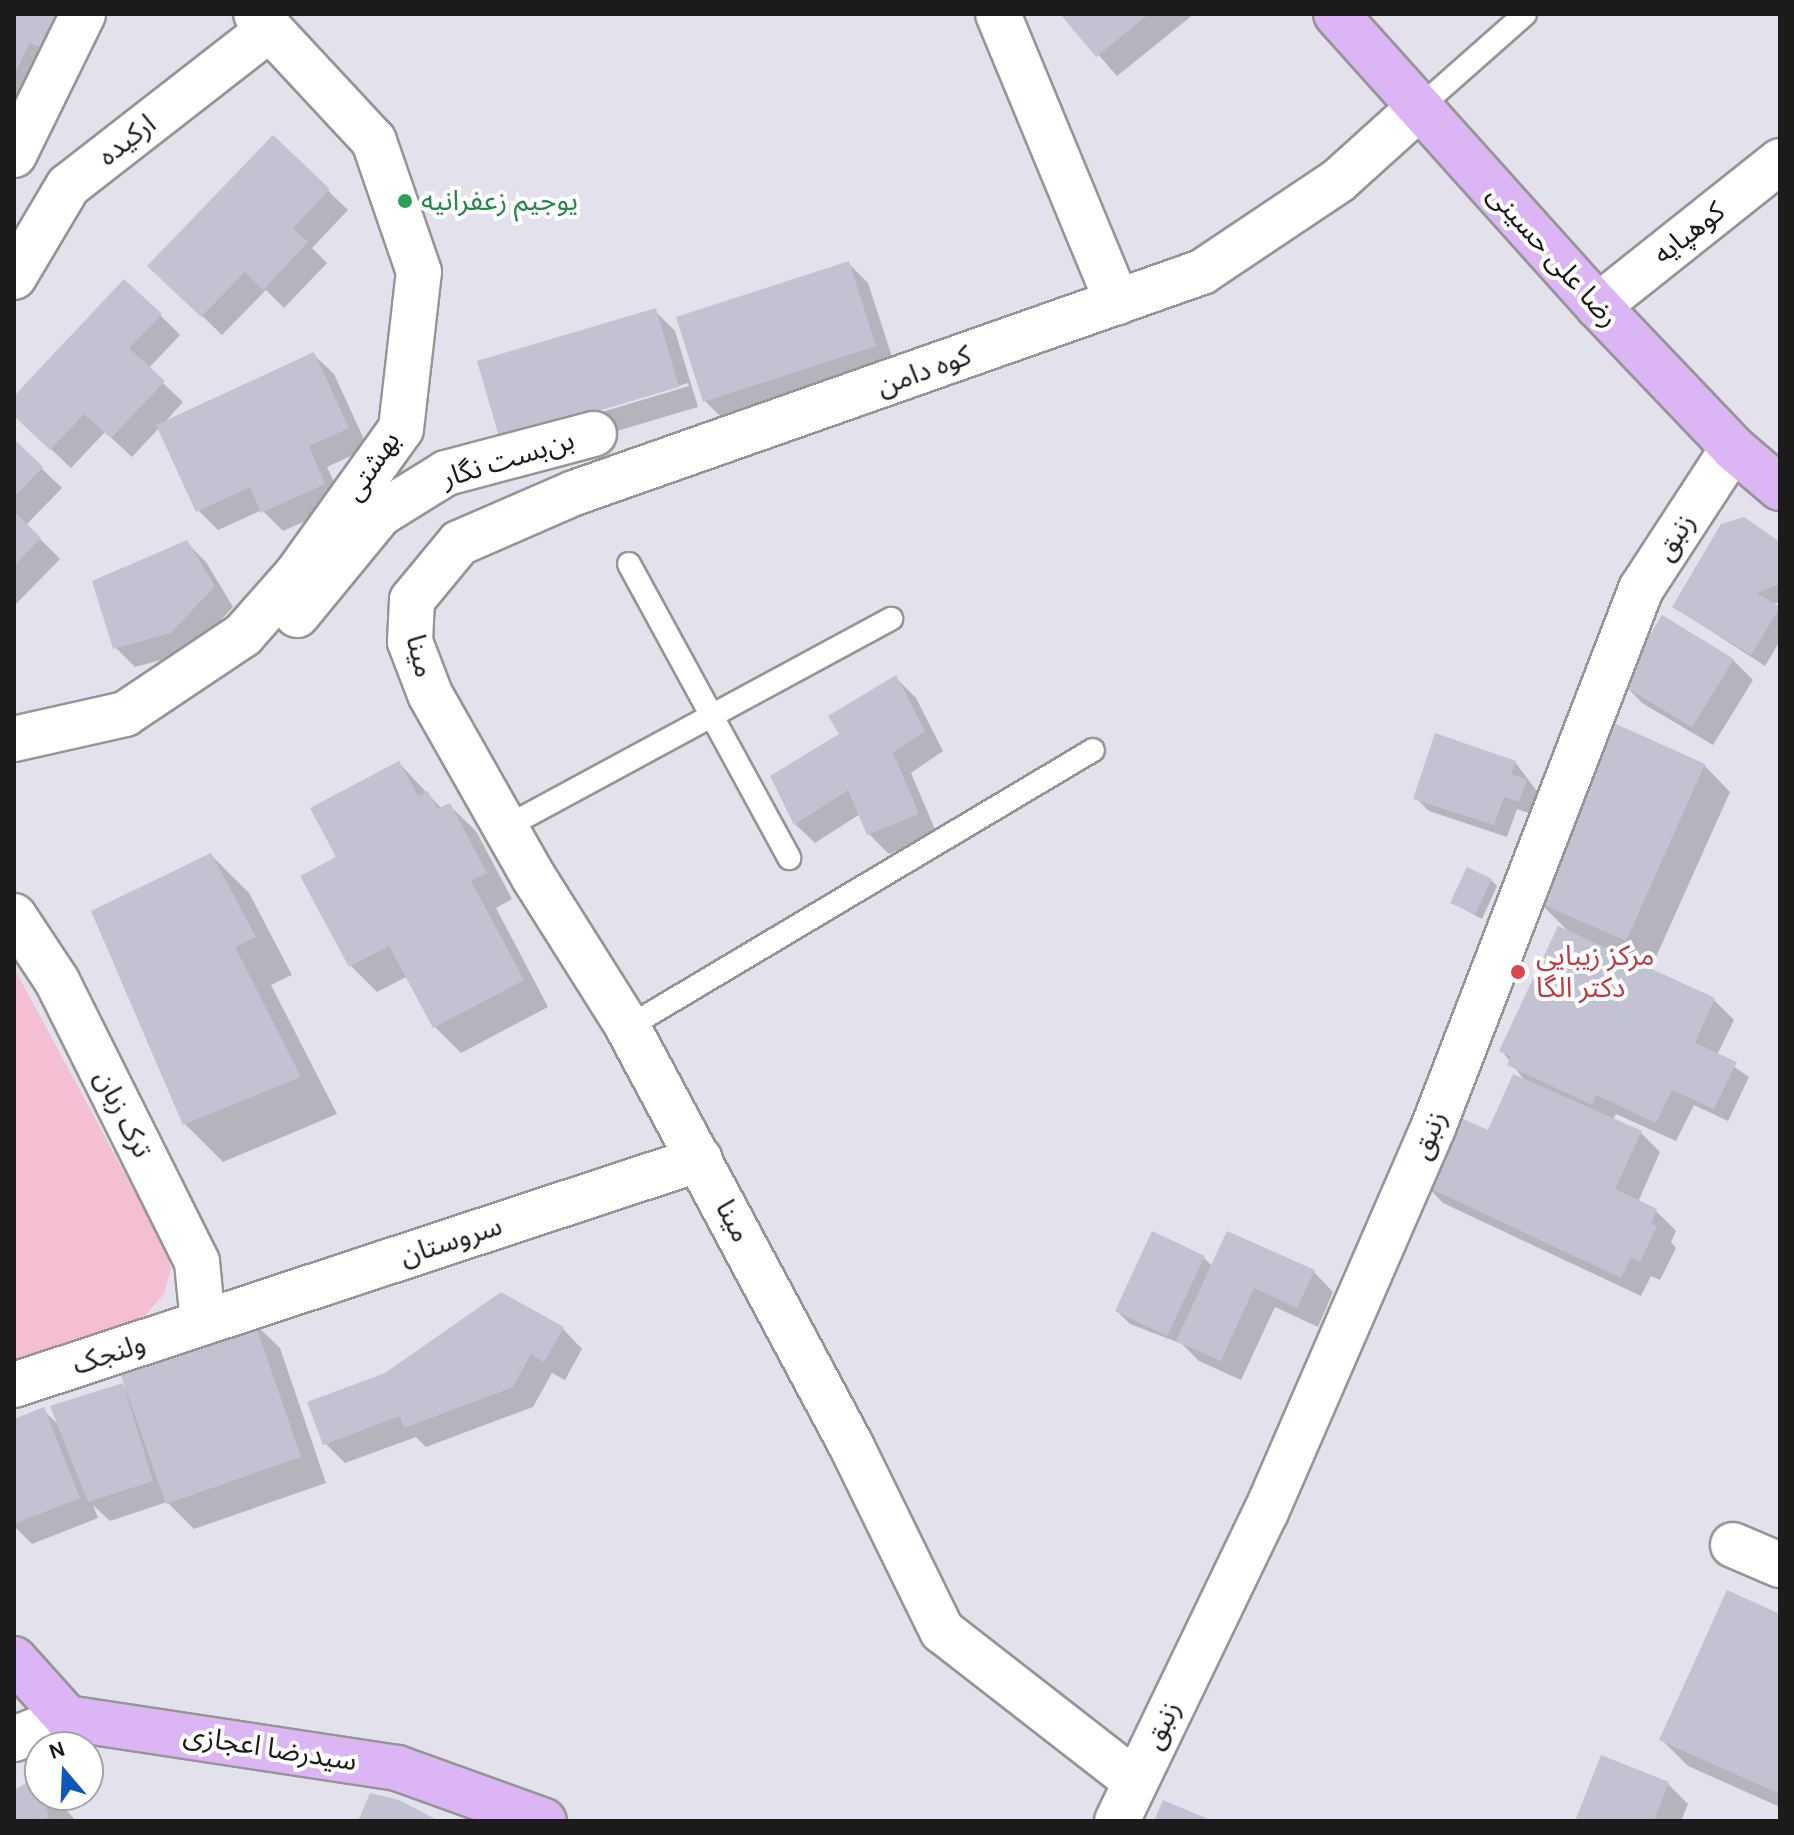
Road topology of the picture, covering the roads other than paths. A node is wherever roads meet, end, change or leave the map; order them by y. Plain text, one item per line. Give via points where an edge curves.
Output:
1 (83, 14) edge
2 (998, 14) edge
3 (1336, 14) edge
4 (1525, 14) edge
5 (263, 22) edge
6 (1420, 107) junction
7 (14, 155) edge
8 (1780, 161) edge
9 (14, 277) edge
10 (1117, 302) junction
11 (1598, 306) junction
12 (594, 434) dead end
13 (1733, 448) junction
14 (1780, 488) edge
15 (629, 564) dead end
16 (412, 600) joint
17 (891, 619) dead end
18 (243, 635) junction
19 (712, 719) junction
20 (14, 739) edge
21 (1093, 750) dead end
22 (506, 827) junction
23 (789, 858) dead end
24 (14, 916) edge
25 (628, 1027) junction
26 (700, 1159) junction
27 (203, 1323) junction
28 (14, 1385) edge
29 (1733, 1545) dead end
30 (1780, 1565) edge
31 (14, 1659) edge
32 (67, 1718) junction
33 (14, 1739) edge
34 (1135, 1781) junction
35 (544, 1821) edge
36 (1117, 1821) edge

1 - 7 street
2 - 10 street
3 - 6 street, رضا علی حسینی
4 - 6 lane
5 - 9 street, ارکیده via 68,186
5 - 18 street, بهشتی via 374,141 419,272 401,429 297,574
6 - 10 street, کوه دامن via 1338,181 1202,272
6 - 11 street, رضا علی حسینی
8 - 11 street, کوهپایه
10 - 16 street, کوه دامن via 574,493 459,543
11 - 13 street, رضا علی حسینی
12 - 18 street, بن‌بست نگار via 446,473 380,514 293,620
13 - 14 street, رضا علی حسینی
13 - 34 street, زنبق via 1641,589 1433,1128 1266,1512
15 - 19 lane
16 - 22 street, مینا via 410,642 430,694
17 - 19 lane
18 - 20 street, بهشتی via 125,714
19 - 22 lane
19 - 23 lane
21 - 25 lane
22 - 25 street, مینا
24 - 27 street, ترک زبان via 57,981 197,1262
25 - 26 street, مینا
26 - 27 street, سروستان
26 - 34 street, مینا via 942,1631
27 - 28 street, ولنجک
29 - 30 street
31 - 32 street
32 - 33 street
32 - 35 street, سیدرضا اعجازی via 397,1768
34 - 36 street, زنبق

